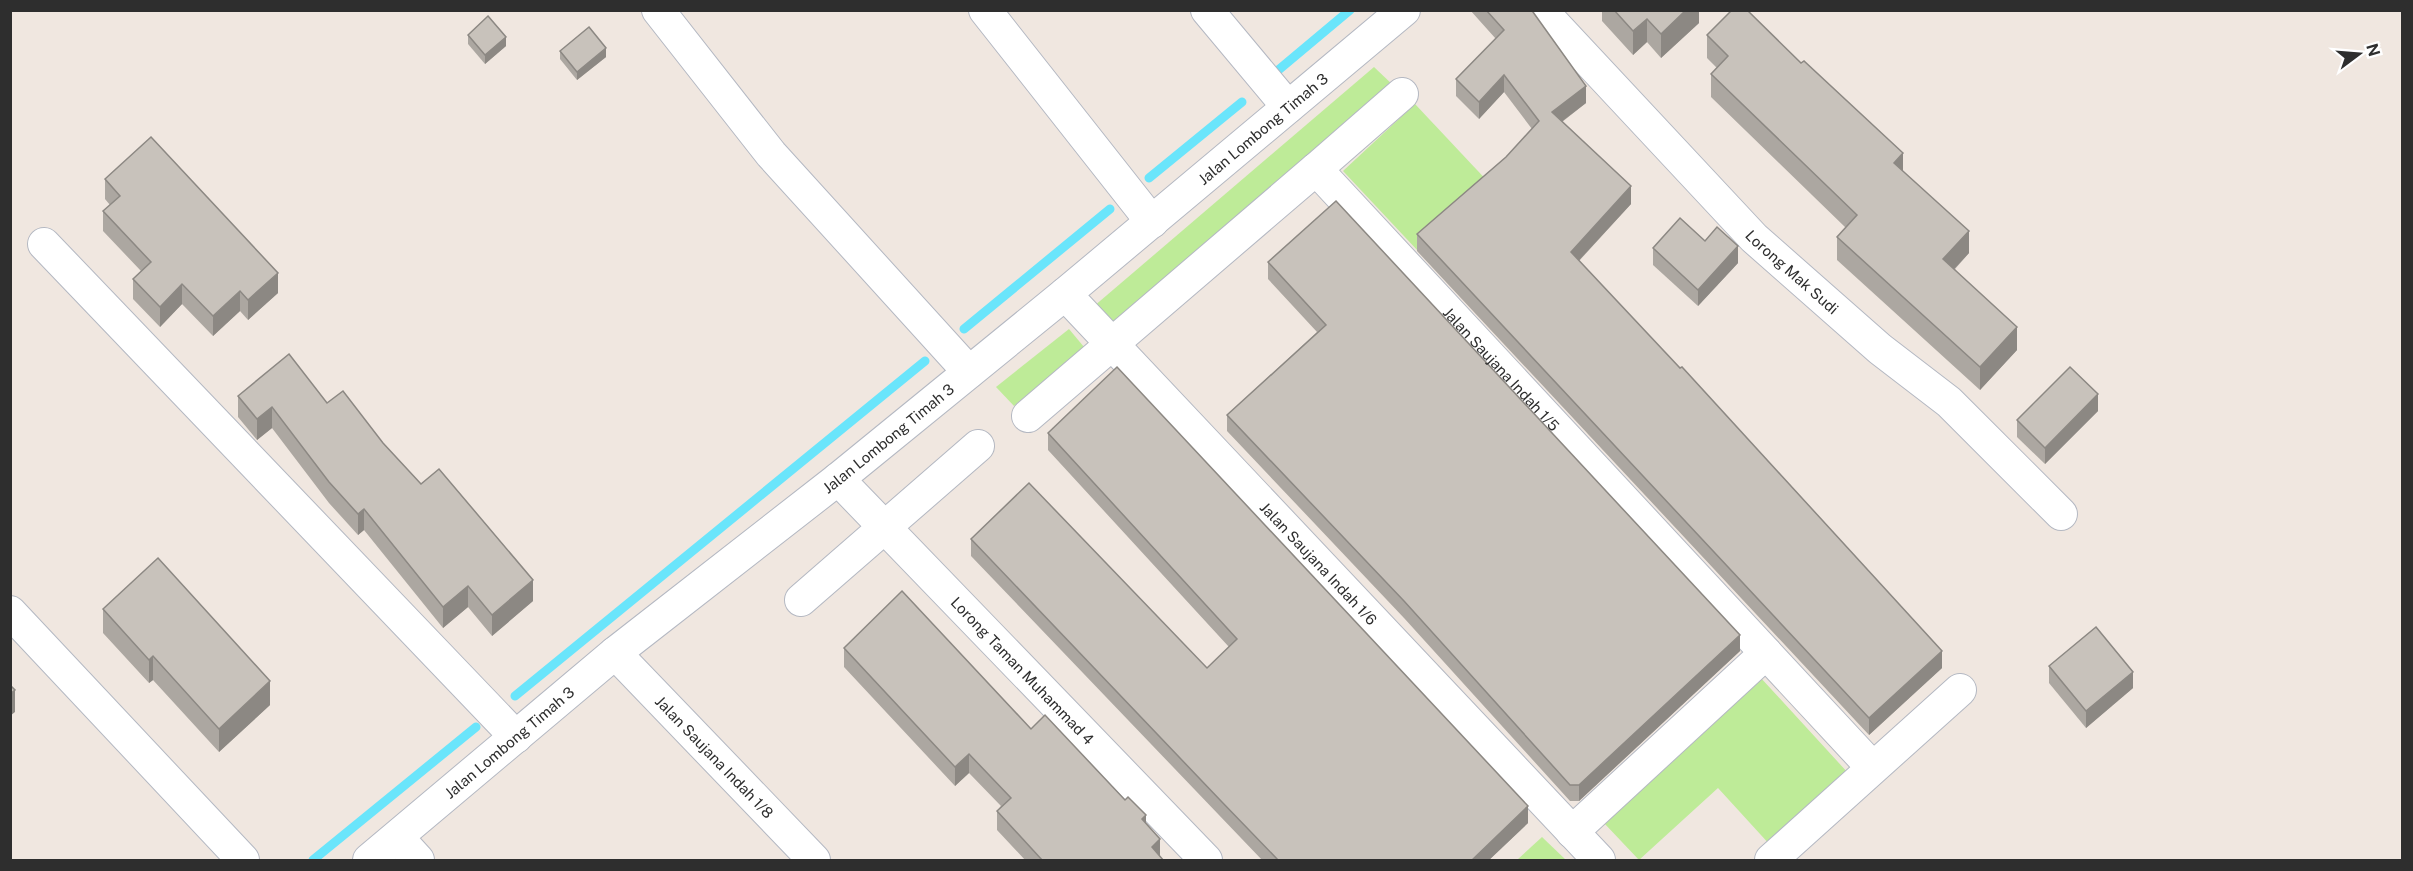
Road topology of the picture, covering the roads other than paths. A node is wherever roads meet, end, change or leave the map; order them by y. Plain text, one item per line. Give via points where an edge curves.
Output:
1 (658, 10) edge
2 (985, 10) edge
3 (1207, 10) edge
4 (1404, 10) edge
5 (1541, 10) edge
6 (1402, 94) dead end
7 (1288, 107) junction
8 (1316, 169) junction
9 (1152, 222) junction
10 (44, 244) dead end
11 (1065, 294) junction
12 (1110, 344) junction
13 (969, 372) junction
14 (1028, 416) dead end
15 (978, 446) dead end
16 (838, 479) junction
17 (2061, 514) dead end
18 (884, 527) junction
19 (801, 600) dead end
20 (10, 612) edge
21 (615, 653) junction
22 (1766, 653) junction
23 (1960, 690) dead end
24 (516, 737) junction
25 (1872, 767) junction
26 (1572, 832) junction
27 (408, 849) edge
28 (243, 861) edge
29 (369, 861) edge
30 (814, 861) edge
31 (1206, 861) edge
32 (1599, 861) edge
33 (1771, 861) edge

1 - 13 street via 771,154
2 - 9 street
3 - 7 street
4 - 7 street, Jalan Lombong Timah 3
5 - 17 street, Lorong Mak Sudi via 1754,238 1880,348 1949,402
6 - 8 street
7 - 9 street, Jalan Lombong Timah 3
8 - 12 street
8 - 22 street, Jalan Saujana Indah 1/5
9 - 11 street, Jalan Lombong Timah 3
10 - 24 street
11 - 12 street, Jalan Saujana Indah 1/6
11 - 13 street, Jalan Lombong Timah 3
12 - 14 street
12 - 26 street, Jalan Saujana Indah 1/6
13 - 16 street, Jalan Lombong Timah 3
15 - 18 street
16 - 18 street, Lorong Taman Muhammad 4
16 - 21 street, Jalan Lombong Timah 3
18 - 19 street
18 - 31 street, Lorong Taman Muhammad 4
20 - 28 street
21 - 24 street, Jalan Lombong Timah 3
21 - 30 street, Jalan Saujana Indah 1/8
22 - 25 street, Jalan Saujana Indah 1/5
22 - 26 street
23 - 25 street
24 - 27 street, Jalan Lombong Timah 3
25 - 33 street
26 - 32 street, Jalan Saujana Indah 1/6
27 - 29 street, Jalan Lombong Timah 3

